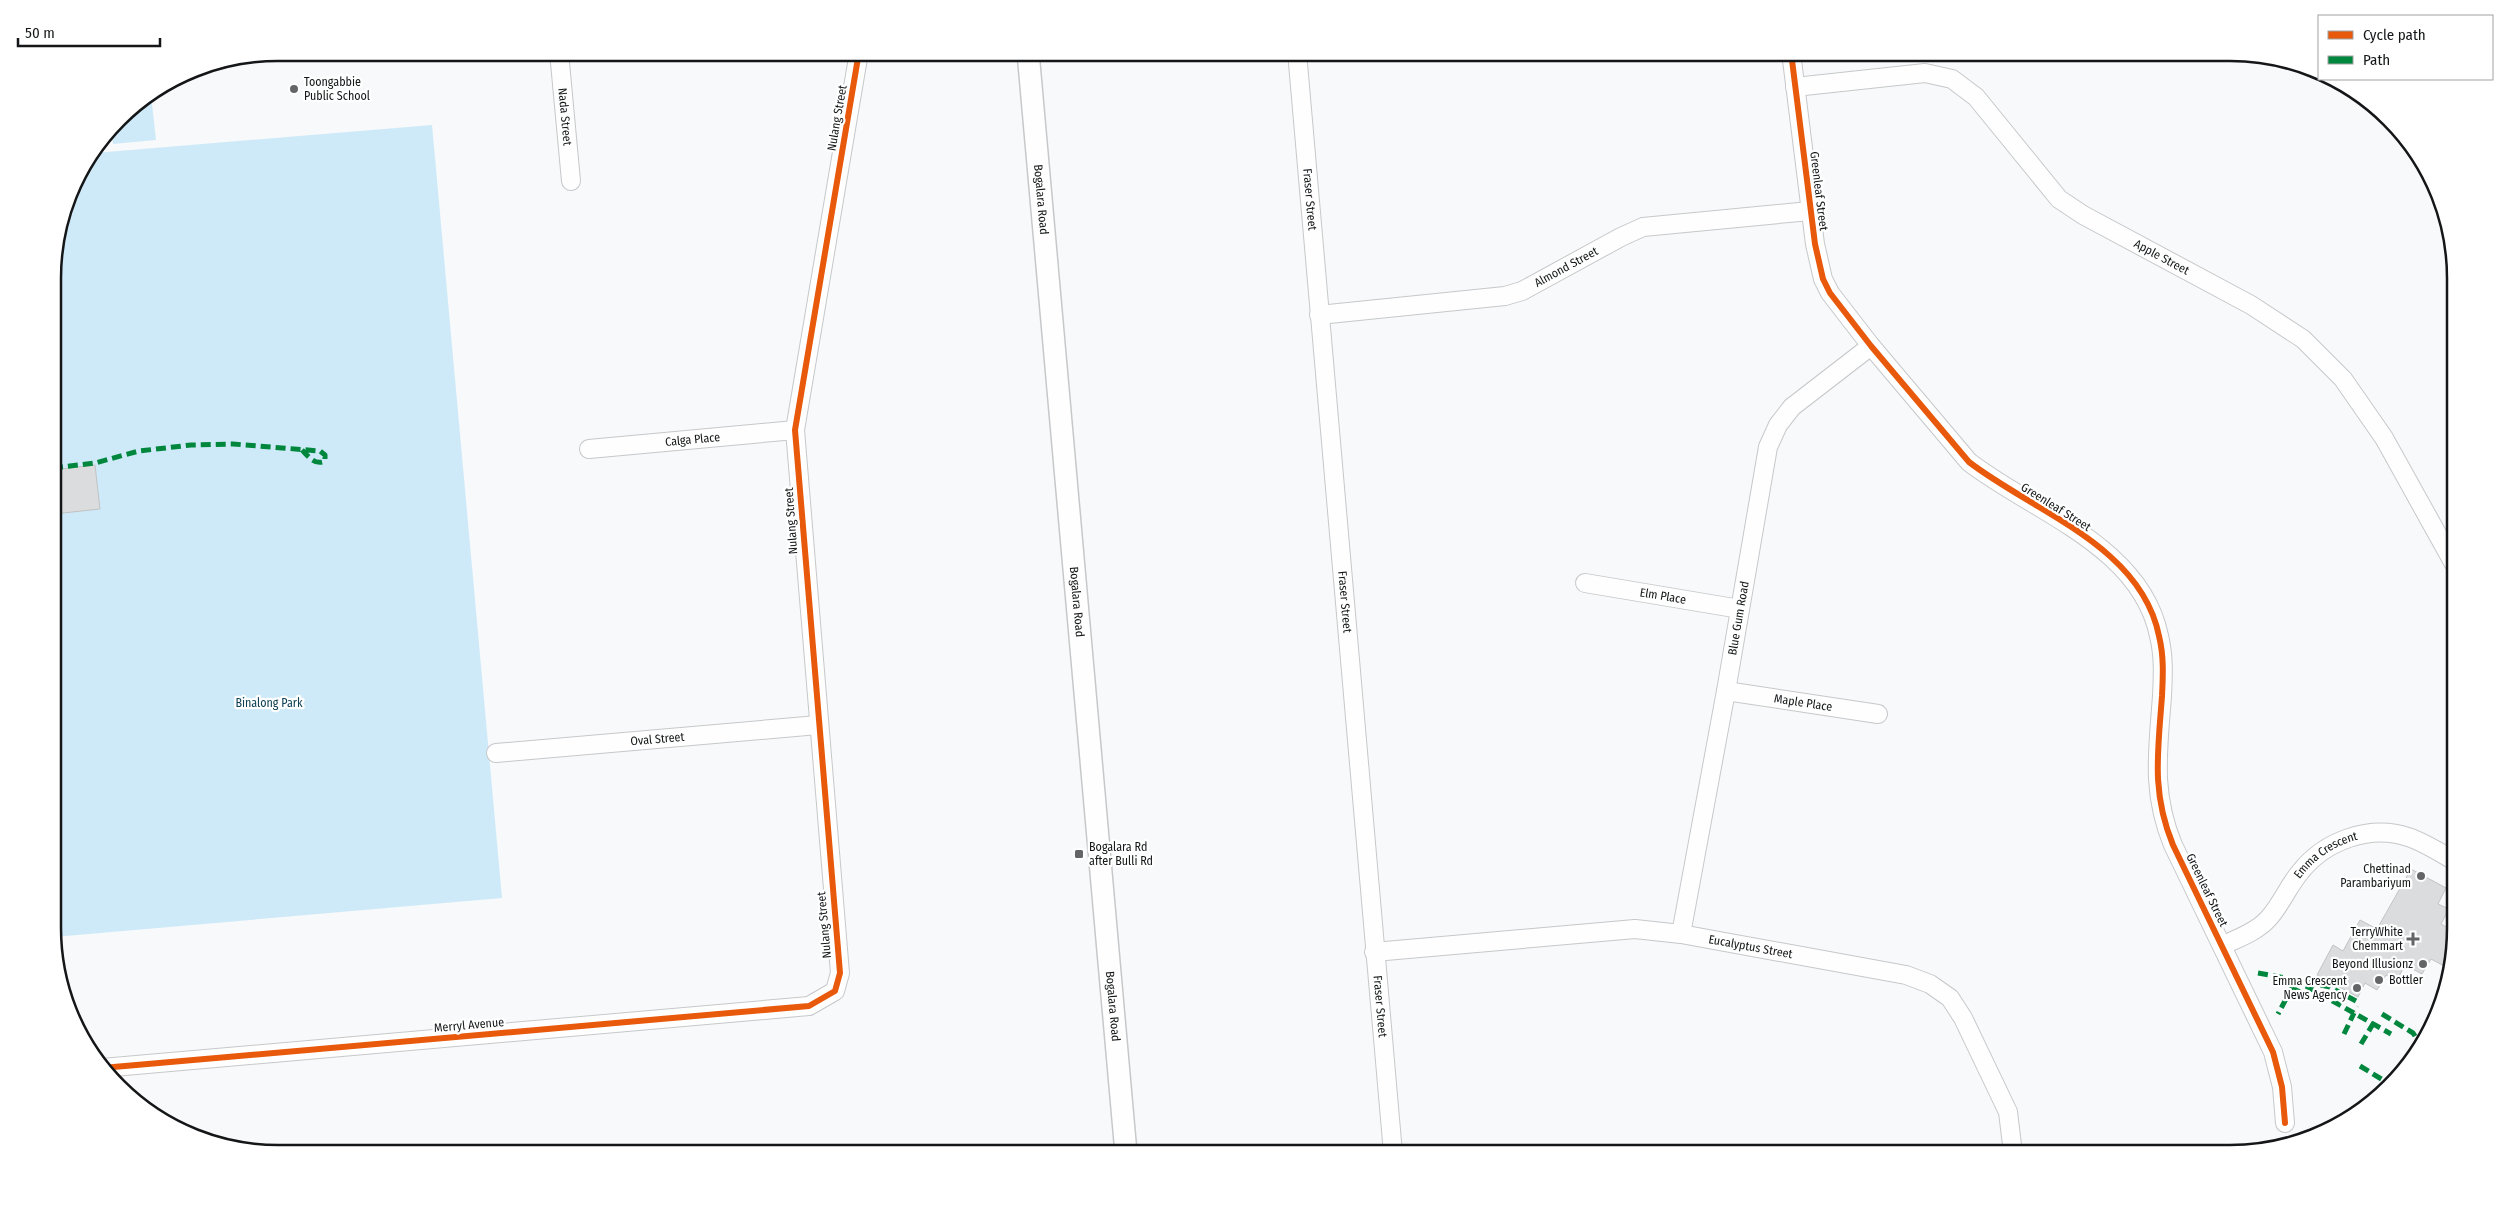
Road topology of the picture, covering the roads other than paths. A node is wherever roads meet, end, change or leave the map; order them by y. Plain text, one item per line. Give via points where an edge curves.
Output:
1 (560, 61) edge
2 (857, 61) edge
3 (1029, 61) edge
4 (1297, 61) edge
5 (1792, 61) edge
6 (1795, 87) junction
7 (571, 181) dead end
8 (1810, 212) junction
9 (1319, 315) junction
10 (1871, 346) junction
11 (795, 430) junction
12 (589, 449) dead end
13 (2447, 546) edge
14 (1585, 583) dead end
15 (1740, 609) junction
16 (1726, 691) junction
17 (1878, 714) dead end
18 (818, 725) junction
19 (496, 753) dead end
20 (2447, 857) edge
21 (1681, 934) junction
22 (2222, 946) junction
23 (1374, 952) junction
24 (835, 991) joint
25 (112, 1067) edge
26 (2285, 1123) dead end
27 (1125, 1145) edge
28 (1393, 1145) edge
29 (2011, 1145) edge

1 - 7 street, Nada Street
2 - 11 street, Nulang Street
3 - 27 street, Bogalara Road
4 - 9 street, Fraser Street
5 - 6 street, Greenleaf Street
6 - 8 street, Greenleaf Street
6 - 13 street, Apple Street via 1925,74 1952,79 1976,97 2059,199 2083,216 2251,305 2303,339 2343,379 2384,438
8 - 9 street, Almond Street via 1643,227 1522,291 1505,296
8 - 10 street, Greenleaf Street via 1823,279 1830,294
9 - 23 street, Fraser Street
10 - 15 street, Blue Gum Road via 1792,406 1778,425 1768,447
10 - 22 street, Greenleaf Street via 1969,462 2098,547 2130,576 2143,595 2159,635 2162,657 2157,773 2160,810 2173,845
11 - 12 street, Calga Place
11 - 18 street, Nulang Street
14 - 15 street, Elm Place
15 - 16 street, Blue Gum Road
16 - 17 street, Maple Place
16 - 21 street, Blue Gum Road
18 - 19 street, Oval Street
18 - 24 street, Nulang Street via 840,973
20 - 22 street, Emma Crescent via 2394,833 2351,837 2323,850 2310,861 2268,919 2256,929
21 - 23 street, Eucalyptus Street via 1635,929
21 - 29 street, Eucalyptus Street via 1906,974 1930,984 1950,998 1963,1018 2008,1112
22 - 26 street, Greenleaf Street via 2273,1052 2282,1087
23 - 28 street, Fraser Street
24 - 25 street, Merryl Avenue via 809,1006

